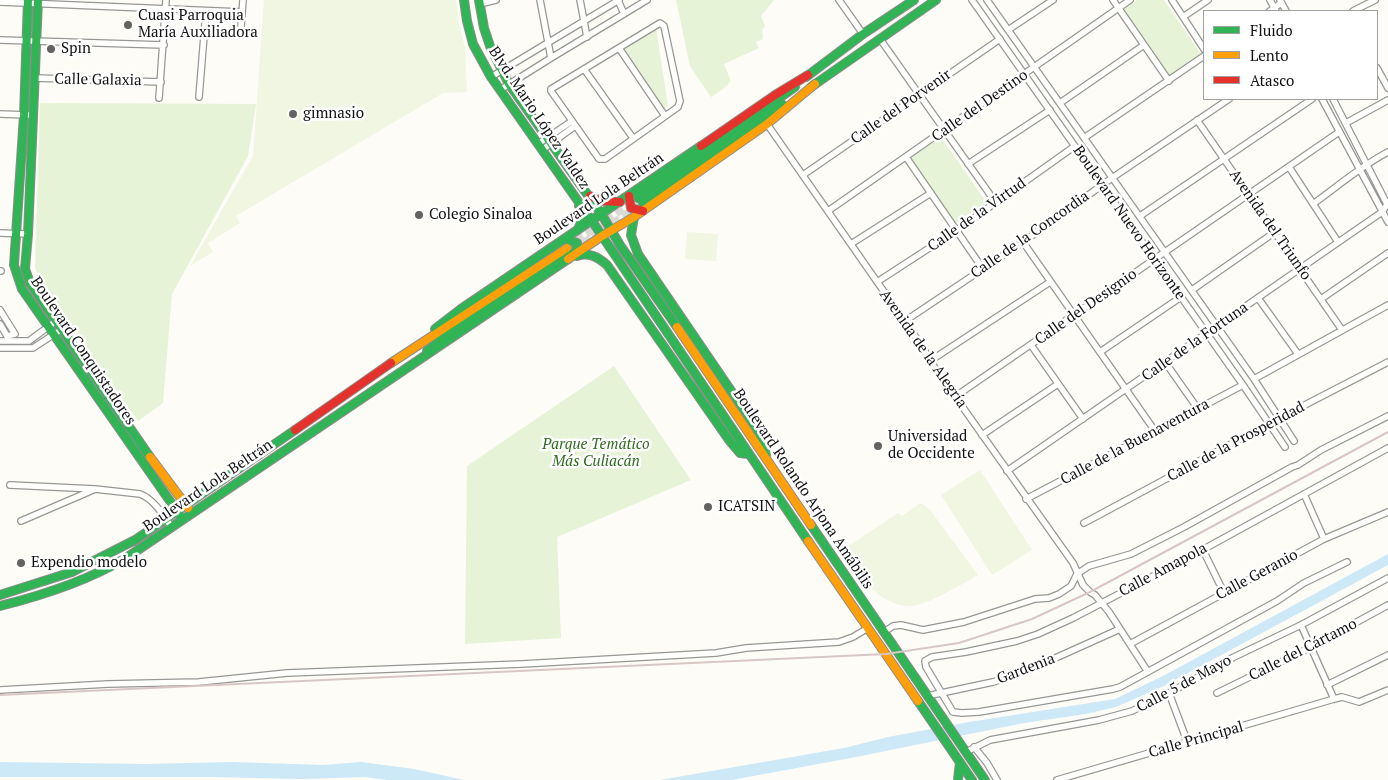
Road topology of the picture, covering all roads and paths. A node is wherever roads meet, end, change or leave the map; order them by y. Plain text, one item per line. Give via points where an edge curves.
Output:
1 (166, 0) edge
2 (243, 0) edge
3 (464, 0) edge
4 (496, 0) edge
5 (540, 0) edge
6 (580, 0) edge
7 (618, 0) edge
8 (647, 0) edge
9 (839, 0) edge
10 (914, 0) edge
11 (936, 0) edge
12 (972, 0) edge
13 (987, 0) edge
14 (1053, 0) edge
15 (1113, 0) edge
16 (1130, 0) edge
17 (1172, 0) edge
18 (1208, 0) edge
19 (1271, 0) edge
20 (1375, 0) edge
21 (0, 2) edge
22 (28, 2) edge
23 (38, 2) edge
24 (479, 2) edge
25 (1280, 2) edge
26 (993, 8) junction
27 (1119, 8) junction
28 (166, 9) junction
29 (1273, 10) edge
30 (1356, 10) edge
31 (206, 11) junction
32 (242, 12) junction
33 (624, 14) junction
34 (983, 15) junction
35 (1183, 17) junction
36 (584, 21) junction
37 (241, 28) dead end
38 (1008, 30) junction
39 (863, 34) junction
40 (587, 37) junction
41 (0, 40) edge
42 (27, 40) junction
43 (36, 40) junction
44 (880, 40) junction
45 (1000, 40) junction
46 (548, 43) junction
47 (164, 44) junction
48 (1144, 45) junction
49 (1203, 47) edge
50 (619, 48) junction
51 (1203, 57) edge
52 (551, 58) junction
53 (1035, 68) junction
54 (584, 69) junction
55 (1378, 70) edge
56 (502, 71) junction
57 (808, 75) junction
58 (1025, 75) junction
59 (491, 77) junction
60 (35, 78) junction
61 (1169, 81) junction
62 (161, 82) junction
63 (509, 84) junction
64 (815, 84) junction
65 (1388, 88) edge
66 (500, 90) junction
67 (919, 94) junction
68 (199, 97) dead end
69 (159, 98) dead end
70 (1228, 100) edge
71 (1311, 100) edge
72 (1323, 100) edge
73 (1333, 100) edge
74 (1388, 100) edge
75 (1060, 103) junction
76 (1050, 110) junction
77 (0, 114) edge
78 (24, 115) junction
79 (34, 116) junction
80 (665, 116) junction
81 (1198, 120) junction
82 (1346, 123) junction
83 (573, 124) junction
84 (767, 124) junction
85 (945, 130) junction
86 (1340, 132) junction
87 (633, 138) junction
88 (1084, 138) junction
89 (550, 140) junction
90 (1075, 146) junction
91 (540, 147) junction
92 (1388, 152) edge
93 (906, 157) junction
94 (1224, 159) junction
95 (968, 164) junction
96 (1367, 164) junction
97 (1289, 167) junction
98 (1360, 170) junction
99 (803, 175) junction
100 (1112, 178) junction
101 (1102, 185) junction
102 (931, 193) junction
103 (1249, 195) junction
104 (588, 196) junction
105 (629, 196) junction
106 (577, 200) junction
107 (622, 201) junction
108 (996, 203) junction
109 (641, 204) junction
110 (1313, 204) junction
111 (1388, 204) edge
112 (828, 211) junction
113 (1382, 212) junction
114 (601, 214) junction
115 (1140, 216) junction
116 (634, 217) junction
117 (592, 220) junction
118 (1388, 222) edge
119 (578, 230) junction
120 (957, 230) junction
121 (610, 231) junction
122 (1275, 232) junction
123 (0, 233) edge
124 (16, 233) junction
125 (28, 234) junction
126 (602, 236) junction
127 (565, 239) junction
128 (1023, 242) junction
129 (1338, 242) junction
130 (851, 244) junction
131 (1165, 252) junction
132 (1388, 253) edge
133 (570, 254) junction
134 (1155, 260) junction
135 (983, 269) junction
136 (1300, 269) junction
137 (877, 282) junction
138 (1050, 282) junction
139 (1192, 290) junction
140 (1181, 297) junction
141 (1258, 298) junction
142 (1321, 300) junction
143 (1388, 305) edge
144 (0, 310) edge
145 (1074, 315) junction
146 (56, 321) junction
147 (905, 321) junction
148 (0, 324) edge
149 (1217, 326) junction
150 (49, 327) junction
151 (62, 329) junction
152 (1342, 330) junction
153 (1207, 333) junction
154 (54, 335) junction
155 (0, 341) edge
156 (25, 342) junction
157 (1031, 345) junction
158 (0, 348) edge
159 (28, 349) junction
160 (408, 351) junction
161 (1100, 352) junction
162 (1298, 354) junction
163 (930, 361) junction
164 (1166, 362) junction
165 (1388, 362) edge
166 (1254, 378) junction
167 (1058, 384) junction
168 (1243, 385) junction
169 (1126, 389) junction
170 (956, 396) junction
171 (1198, 409) junction
172 (1388, 416) edge
173 (1280, 418) junction
174 (1083, 419) junction
175 (1270, 423) junction
176 (1156, 431) junction
177 (982, 435) junction
178 (1294, 441) dead end
179 (1285, 447) dead end
180 (1388, 448) edge
181 (748, 454) junction
182 (767, 459) junction
183 (1007, 472) junction
184 (10, 485) dead end
185 (95, 489) junction
186 (1304, 494) junction
187 (1026, 499) junction
188 (186, 505) junction
189 (177, 512) junction
190 (1388, 512) edge
191 (192, 514) junction
192 (166, 519) junction
193 (183, 520) junction
194 (21, 521) dead end
195 (1084, 523) dead end
196 (172, 528) junction
197 (1324, 539) junction
198 (1203, 550) junction
199 (1347, 562) dead end
200 (1077, 574) junction
201 (1388, 578) edge
202 (1224, 593) junction
203 (0, 595) edge
204 (1102, 602) junction
205 (1388, 605) edge
206 (0, 606) edge
207 (1302, 625) junction
208 (868, 628) junction
209 (1120, 629) junction
210 (884, 632) junction
211 (1130, 644) junction
212 (1311, 647) junction
213 (1388, 655) edge
214 (1148, 672) junction
215 (1328, 685) junction
216 (0, 690) edge
217 (1388, 690) edge
218 (942, 692) junction
219 (1169, 693) junction
220 (1217, 693) dead end
221 (928, 696) junction
222 (1334, 698) junction
223 (1187, 741) junction
224 (974, 747) junction
225 (966, 752) junction
226 (960, 762) junction
227 (958, 780) edge
228 (972, 780) edge
229 (985, 780) edge
230 (998, 780) edge
231 (1058, 780) edge

1 - 28 street
2 - 32 street
3 - 59 main road, Blvd. Mario López Valdez via 473,44
4 - 24 street
5 - 46 street
6 - 36 street
7 - 33 street
7 - 36 street
8 - 33 street
9 - 39 street
10 - 39 main road, Boulevard Lola Beltrán
11 - 44 main road, Boulevard Lola Beltrán
12 - 34 street, Boulevard Nuevo Horizonte
13 - 26 street, Boulevard Nuevo Horizonte
14 - 38 street
15 - 27 street
16 - 27 street, Calle del Destino
17 - 35 street
18 - 35 street
19 - 29 street
20 - 30 street
21 - 22 street
22 - 23 street
22 - 42 main road, Boulevard Conquistadores
23 - 28 street
23 - 43 main road, Boulevard Conquistadores
24 - 56 main road, Blvd. Mario López Valdez via 490,46
25 - 29 street
26 - 34 street
26 - 38 street, Boulevard Nuevo Horizonte
27 - 48 street
27 - 53 street, Calle del Destino
28 - 31 street
28 - 47 street
31 - 32 street
31 - 68 street
32 - 37 street
33 - 40 street
34 - 45 street, Boulevard Nuevo Horizonte
35 - 49 street
36 - 40 street
36 - 46 street
38 - 53 street, Boulevard Nuevo Horizonte
39 - 57 main road, Boulevard Lola Beltrán
40 - 52 street
41 - 42 street
42 - 43 street
42 - 78 main road, Boulevard Conquistadores
43 - 47 street
43 - 60 main road, Boulevard Conquistadores
44 - 64 main road, Boulevard Lola Beltrán
44 - 67 street
45 - 58 street, Boulevard Nuevo Horizonte
45 - 67 street, Calle del Porvenir
46 - 52 street
46 - 56 street
47 - 62 street
48 - 61 street
48 - 75 street
50 - 54 street
50 - 80 street
50 - 80 street via 657,24 664,26 680,102
51 - 61 street
52 - 63 street
53 - 58 street, Calle del Destino
53 - 75 street, Boulevard Nuevo Horizonte
54 - 83 street via 551,90
54 - 87 street
55 - 65 street
56 - 59 street
56 - 63 main road, Blvd. Mario López Valdez
57 - 105 main road, Boulevard Lola Beltrán
57 - 109 main road, Boulevard Lola Beltrán
58 - 76 street, Boulevard Nuevo Horizonte
58 - 85 street, Calle del Destino
59 - 66 main road, Blvd. Mario López Valdez
60 - 62 street, Calle Galaxia
60 - 79 main road, Boulevard Conquistadores
61 - 88 street
62 - 69 street
63 - 66 street
63 - 89 main road, Blvd. Mario López Valdez
64 - 84 main road, Boulevard Lola Beltrán
64 - 109 main road, Boulevard Lola Beltrán
66 - 91 main road, Blvd. Mario López Valdez
67 - 85 street
67 - 99 street, Calle del Porvenir
70 - 81 street, Calle de la Concordia
71 - 94 street
72 - 86 street
73 - 82 street
74 - 82 street
75 - 88 street, Boulevard Nuevo Horizonte
76 - 90 street, Boulevard Nuevo Horizonte
76 - 95 street
77 - 78 street
78 - 79 street
78 - 124 main road, Boulevard Conquistadores
79 - 125 main road, Boulevard Conquistadores
80 - 87 street
81 - 94 street, Avenida del Triunfo
81 - 100 street, Calle de la Concordia
82 - 96 street
83 - 87 street via 599,159 605,159
83 - 89 street
84 - 99 street, Avenida de la Alegría
84 - 109 main road, Boulevard Lola Beltrán
85 - 93 street, Calle del Destino
85 - 95 street
86 - 97 street, Calle del Designio
86 - 98 street
88 - 100 street, Boulevard Nuevo Horizonte
89 - 91 street
89 - 104 main road, Blvd. Mario López Valdez
90 - 101 street, Boulevard Nuevo Horizonte
90 - 108 street, Calle de la Virtud
91 - 106 main road, Blvd. Mario López Valdez
92 - 96 street
93 - 102 street
93 - 112 street, Calle del Destino
94 - 103 street, Avenida del Triunfo
94 - 115 street
95 - 108 street
96 - 98 street
96 - 111 street
97 - 103 street, Calle del Designio
97 - 110 street
98 - 110 street
98 - 113 street
99 - 112 street, Avenida de la Alegría
100 - 101 street, Calle de la Concordia
100 - 115 street, Boulevard Nuevo Horizonte
101 - 128 street, Calle de la Concordia
101 - 134 street, Boulevard Nuevo Horizonte
102 - 120 street
102 - 130 street
103 - 122 street, Avenida del Triunfo
103 - 131 street, Calle del Designio
104 - 107 main road via 602,201
104 - 114 main road, Blvd. Mario López Valdez
105 - 107 main road, Boulevard Lola Beltrán
105 - 109 main road via 631,208
106 - 117 main road, Blvd. Mario López Valdez
106 - 119 main road via 582,221
107 - 114 main road, Boulevard Lola Beltrán
108 - 120 street, Calle de la Virtud
109 - 116 main road, Boulevard Lola Beltrán
110 - 129 street
111 - 113 street
112 - 130 street, Avenida de la Alegría
113 - 118 street
113 - 129 street, Calle de la Fortuna
114 - 117 main road, Boulevard Lola Beltrán
114 - 121 main road, Boulevard Rolando Arjona Amábilis
115 - 131 street, Boulevard Nuevo Horizonte
116 - 121 main road, Boulevard Lola Beltrán
116 - 182 main road via 631,235 638,254 755,426 763,440
117 - 119 main road, Boulevard Lola Beltrán
117 - 126 main road, Boulevard Rolando Arjona Amábilis
119 - 127 main road, Boulevard Lola Beltrán
120 - 135 street
120 - 137 street, Calle de la Virtud
121 - 126 main road, Boulevard Lola Beltrán
121 - 182 main road, Boulevard Rolando Arjona Amábilis
122 - 136 street, Avenida del Triunfo
122 - 139 street
123 - 124 street
124 - 125 street
124 - 150 main road, Boulevard Conquistadores via 14,265 18,281
125 - 146 main road, Boulevard Conquistadores via 26,276
126 - 133 main road, Boulevard Lola Beltrán
126 - 181 main road, Boulevard Rolando Arjona Amábilis
127 - 133 main road via 577,243
127 - 160 main road, Boulevard Lola Beltrán via 461,309
128 - 135 street, Calle de la Concordia
128 - 138 street
129 - 136 street, Calle de la Fortuna
130 - 137 street, Avenida de la Alegría
131 - 134 street, Calle del Designio
131 - 139 street, Boulevard Nuevo Horizonte
132 - 142 street
133 - 160 main road, Boulevard Lola Beltrán
133 - 181 main road via 598,257 608,265 729,440 740,453
133 - 191 main road, Boulevard Lola Beltrán via 434,351
134 - 140 street, Boulevard Nuevo Horizonte
134 - 145 street, Calle del Designio
135 - 147 street, Calle de la Concordia
136 - 141 street, Calle de la Fortuna
136 - 142 street, Avenida del Triunfo
137 - 147 street, Avenida de la Alegría
138 - 145 street
138 - 163 street
139 - 149 street, Boulevard Nuevo Horizonte
140 - 153 street, Boulevard Nuevo Horizonte
140 - 161 street
141 - 149 street, Calle de la Fortuna
141 - 162 street
142 - 152 street, Avenida del Triunfo
143 - 152 street
144 - 148 street via 16,334 7,336
145 - 157 street, Calle del Designio
145 - 161 street
146 - 150 street
146 - 151 main road, Boulevard Conquistadores
147 - 163 street, Avenida de la Alegría
149 - 153 street, Calle de la Fortuna
149 - 166 street, Boulevard Nuevo Horizonte
150 - 154 main road, Boulevard Conquistadores
150 - 156 street
151 - 154 street
151 - 188 main road, Boulevard Conquistadores
152 - 162 street
153 - 164 street, Calle de la Fortuna
153 - 168 street, Boulevard Nuevo Horizonte
154 - 159 street
154 - 189 main road, Boulevard Conquistadores
155 - 156 street
156 - 159 street
157 - 167 street
157 - 170 street, Calle del Designio
158 - 159 street
160 - 188 main road, Boulevard Lola Beltrán
161 - 169 street
162 - 166 street
163 - 170 street, Avenida de la Alegría
164 - 169 street, Calle de la Fortuna
164 - 171 street
165 - 173 street, Calle de la Prosperidad
166 - 173 street, Boulevard Nuevo Horizonte
167 - 174 street
167 - 177 street
168 - 171 street, Calle de la Buenaventura
168 - 175 street, Boulevard Nuevo Horizonte
169 - 174 street, Calle de la Fortuna
169 - 176 street
170 - 177 street, Avenida de la Alegría
171 - 176 street, Calle de la Buenaventura
172 - 200 street via 1131,554 1089,566
173 - 175 street, Calle de la Prosperidad
173 - 178 street, Boulevard Nuevo Horizonte
174 - 183 street, Calle de la Fortuna
175 - 179 street, Boulevard Nuevo Horizonte
175 - 195 street, Calle de la Prosperidad
176 - 187 street, Calle de la Buenaventura
177 - 183 street, Avenida de la Alegría
180 - 186 street, Calle Amapola
181 - 208 main road, Boulevard Rolando Arjona Amábilis
182 - 210 main road, Boulevard Rolando Arjona Amábilis
183 - 187 street, Avenida de la Alegría
184 - 185 street
185 - 192 street via 145,496
185 - 194 street
186 - 197 street
186 - 198 street, Calle Amapola
187 - 200 street, Avenida de la Alegría
188 - 189 main road, Boulevard Lola Beltrán
188 - 191 main road, Boulevard Conquistadores
189 - 192 main road, Boulevard Lola Beltrán
189 - 193 main road, Boulevard Conquistadores
190 - 197 street, Calle Geranio
191 - 193 main road, Boulevard Lola Beltrán
192 - 196 street
192 - 203 main road, Boulevard Lola Beltrán via 90,564
193 - 196 main road, Boulevard Lola Beltrán
196 - 206 main road, Boulevard Lola Beltrán via 94,575
197 - 202 street, Calle Geranio
198 - 202 street
198 - 204 street, Calle Amapola
199 - 214 street
200 - 204 street, Avenida de la Alegría via 1083,585
200 - 210 street via 1070,586 1049,598 1036,599 956,624 923,630 901,625
201 - 207 street, Calle 5 de Mayo
202 - 211 street, Calle Geranio
204 - 209 street, Avenida de la Alegría
204 - 218 street, Calle Amapola via 1030,637 932,656 926,661 926,667
205 - 212 street, Calle del Cártamo
207 - 212 street
207 - 219 street, Calle 5 de Mayo
208 - 216 street via 839,642 716,653
208 - 226 main road, Boulevard Rolando Arjona Amábilis
209 - 211 street, Avenida de la Alegría
209 - 218 street, Gardenia via 1022,673
210 - 221 main road, Boulevard Rolando Arjona Amábilis
211 - 214 street, Avenida de la Alegría
212 - 215 street
212 - 220 street, Calle del Cártamo
213 - 215 street
214 - 218 street via 1112,689 979,712 953,712
215 - 222 street
217 - 222 street via 1360,702
218 - 221 street, Gardenia
219 - 223 street
219 - 224 street, Calle 5 de Mayo via 1122,714 990,740
221 - 225 main road, Boulevard Rolando Arjona Amábilis
222 - 223 street, Calle Principal
223 - 231 street, Calle Principal
224 - 225 street, Calle 5 de Mayo
224 - 230 street
225 - 229 main road, Boulevard Rolando Arjona Amábilis
226 - 227 main road
226 - 228 main road, Boulevard Rolando Arjona Amábilis

